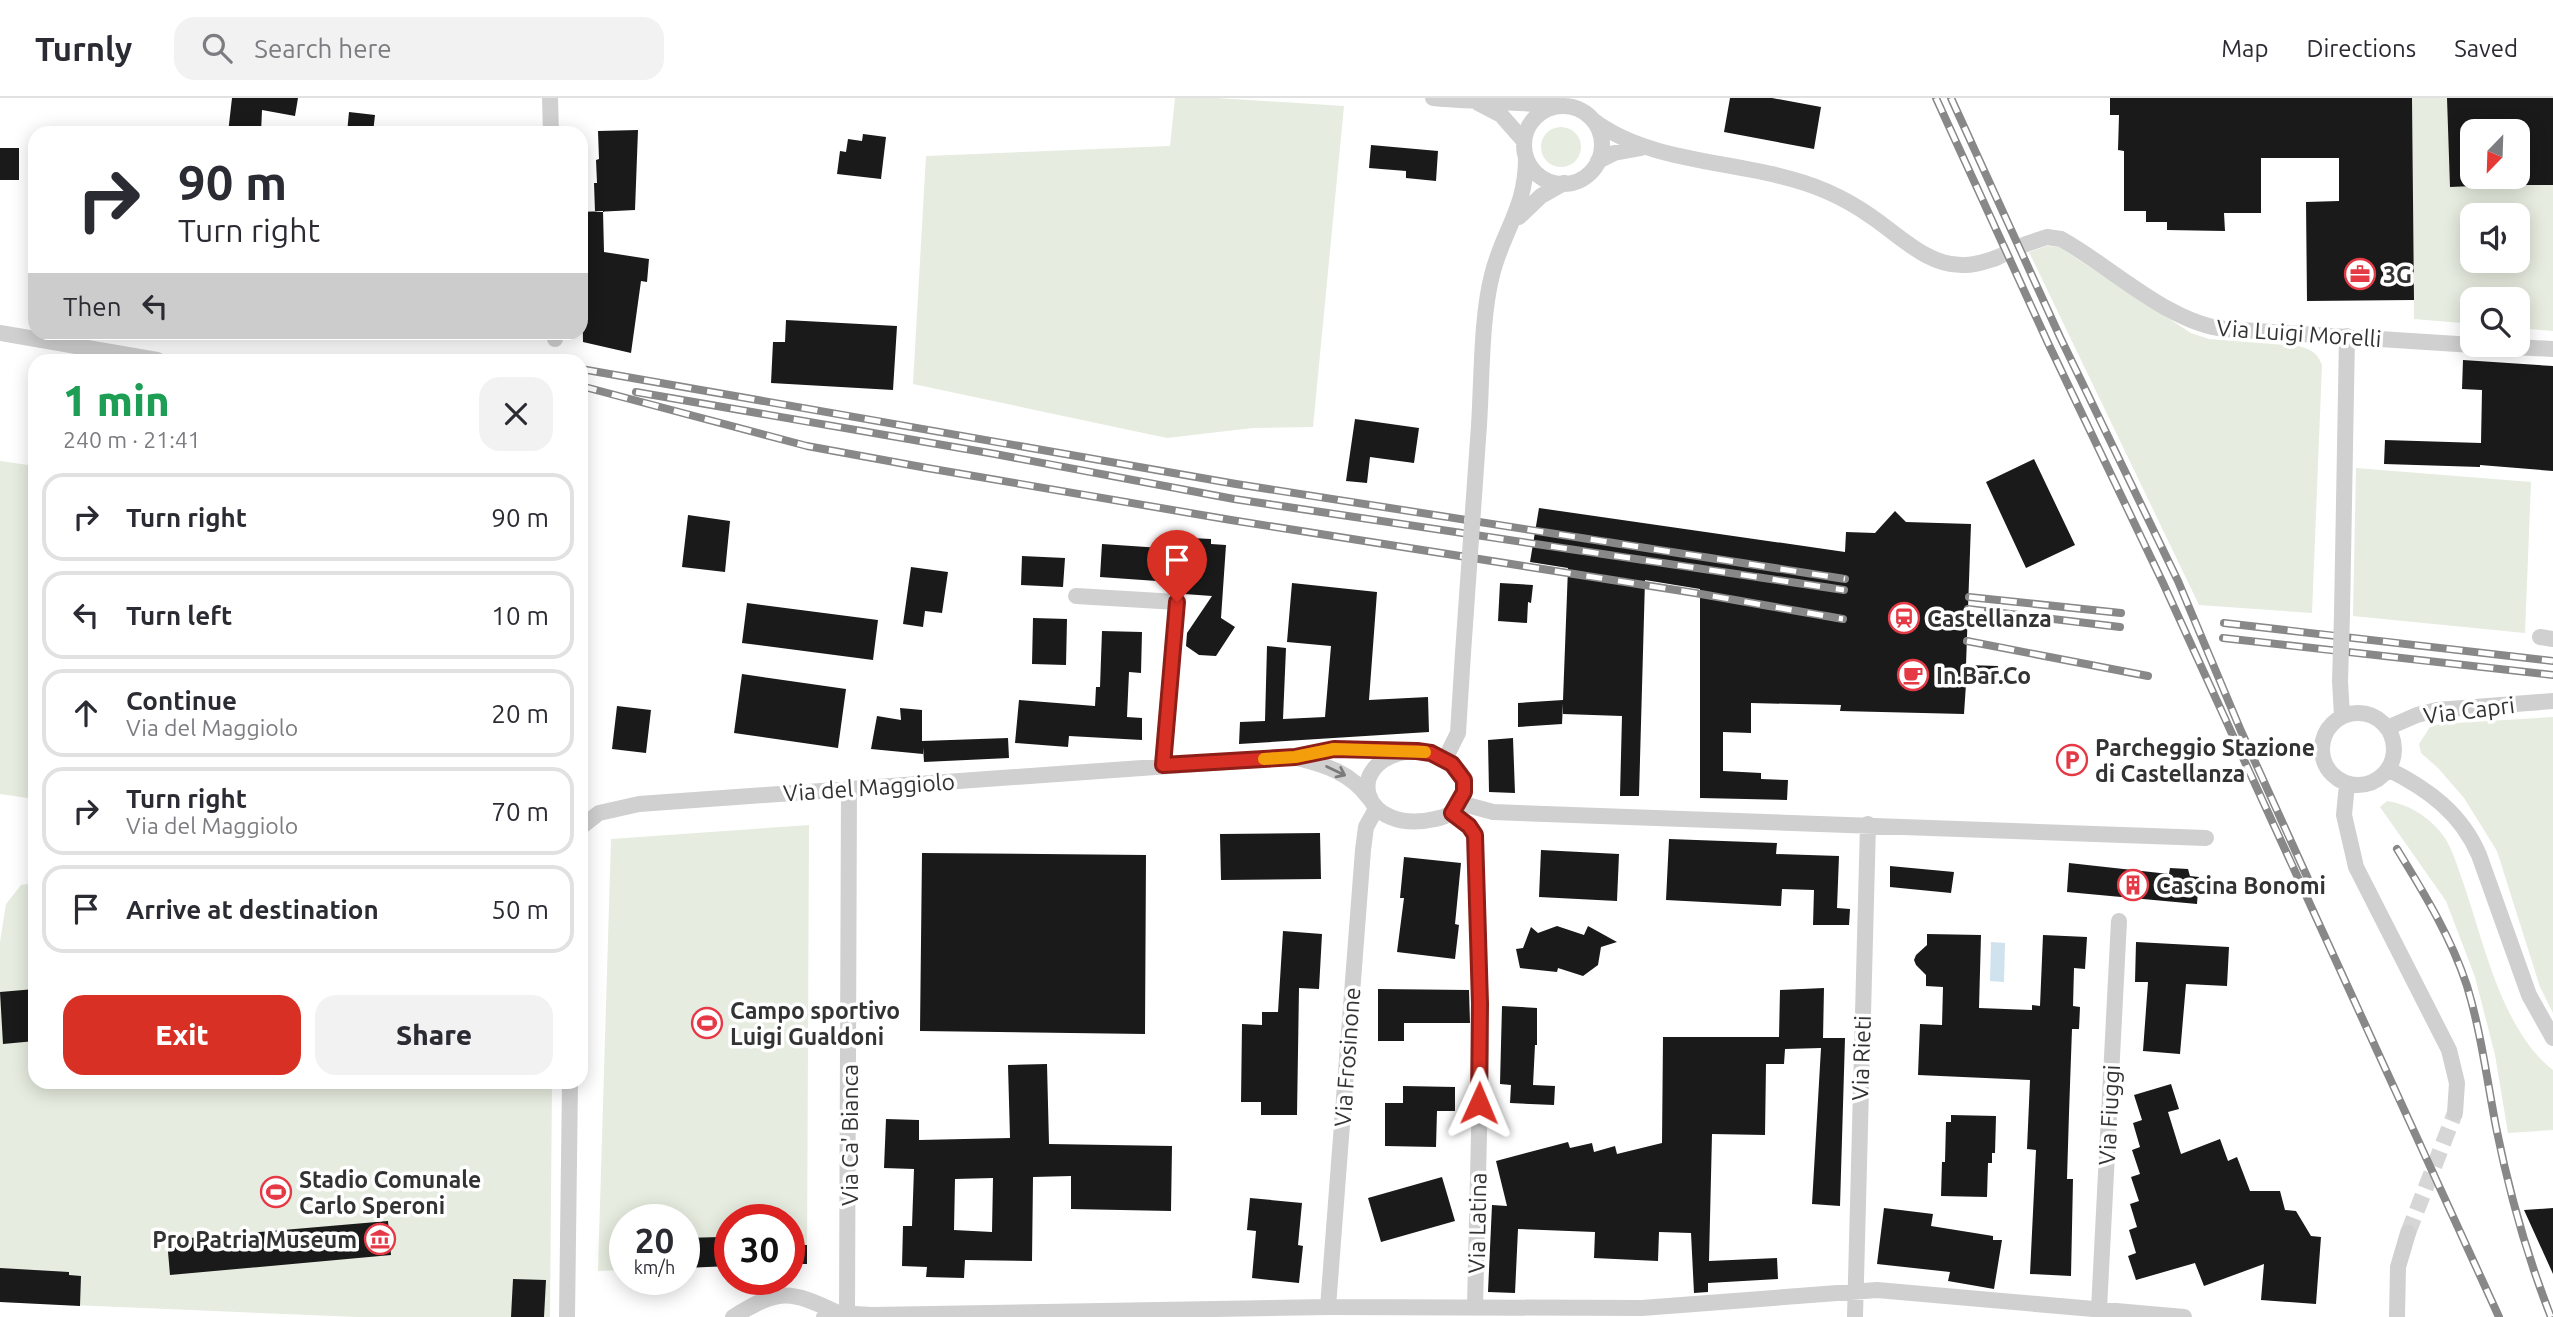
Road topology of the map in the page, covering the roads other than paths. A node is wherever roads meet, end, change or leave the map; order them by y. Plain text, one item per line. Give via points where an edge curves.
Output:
1 (550, 98) edge
2 (1433, 98) edge
3 (1476, 102) junction
4 (1566, 104) edge
5 (1592, 120) junction
6 (551, 126) edge
7 (1644, 147) junction
8 (1525, 149) junction
9 (1598, 161) junction
10 (1564, 183) junction
11 (1513, 225) junction
12 (2026, 244) tunnel mouth
13 (1996, 258) tunnel mouth
14 (0, 333) edge
15 (2347, 336) junction
16 (28, 338) edge
17 (41, 340) edge
18 (2460, 344) edge
19 (2530, 348) edge
20 (2553, 349) edge
21 (122, 354) edge
22 (1076, 596) dead end
23 (2553, 701) edge
24 (2342, 716) junction
25 (2387, 728) junction
26 (1403, 752) junction
27 (1295, 757) junction
28 (1445, 759) junction
29 (1163, 765) junction
30 (2388, 769) junction
31 (2347, 783) junction
32 (849, 788) junction
33 (1372, 803) junction
34 (1456, 808) junction
35 (588, 822) edge
36 (1868, 824) junction
37 (2206, 838) dead end
38 (2119, 921) dead end
39 (2553, 1038) edge
40 (570, 1089) edge
41 (2455, 1113) tunnel mouth
42 (2408, 1233) tunnel mouth
43 (1855, 1291) junction
44 (1328, 1307) junction
45 (1475, 1307) junction
46 (2099, 1309) junction
47 (750, 1312) edge
48 (1606, 1312) edge
49 (836, 1315) edge
50 (567, 1317) edge
51 (733, 1317) edge
52 (1854, 1317) edge
53 (2184, 1317) edge
54 (2397, 1317) edge

1 - 6 street
2 - 3 street
3 - 4 street
3 - 8 street via 1501,115
4 - 5 street
4 - 8 street via 1535,118 1527,131
5 - 7 street
5 - 9 street via 1602,145
7 - 9 street
7 - 13 street via 1780,175 1816,187 1945,262 1966,265
8 - 10 street via 1541,177
8 - 11 street via 1523,195
9 - 10 street via 1584,178
10 - 11 street via 1534,202
11 - 28 street, bridge via 1489,289 1458,733
12 - 15 street, Via Luigi Morelli via 2046,237 2061,239 2196,324
14 - 16 street
15 - 18 street, Via Luigi Morelli
15 - 24 street, bridge
17 - 21 street
19 - 20 street, Via Luigi Morelli
22 - 29 street via 1177,602
23 - 25 street, Via Capri via 2437,710
24 - 25 street via 2361,713
24 - 31 street via 2332,724 2321,746 2328,769
25 - 30 street via 2394,748
26 - 27 street, Via del Maggiolo via 1334,749
26 - 28 street via 1431,753
26 - 33 street via 1375,770 1368,785
27 - 29 street, Via del Maggiolo
27 -> 33 street, Via del Maggiolo via 1340,771
28 - 34 street via 1464,780
29 - 32 street, Via del Maggiolo
30 - 31 street via 2370,783
30 - 39 street via 2437,799 2469,834 2529,995
31 - 41 street via 2344,816 2356,867 2449,1050 2457,1083
32 - 35 street, Via del Maggiolo via 628,806 599,813
32 - 49 street, Via Ca' Bianca
33 - 34 street via 1408,821 1432,820
33 - 44 street, Via Frosinone via 1363,850
34 - 36 street
34 - 45 street, Via Latina via 1475,835 1480,1048
36 - 37 street
36 - 43 street, Via Rieti
38 - 46 street, Via Fiuggi
40 - 50 street
42 - 54 street via 2398,1267
43 - 46 street
43 - 48 street
43 - 52 street, Via Rieti
44 - 45 street
44 - 49 street
45 - 48 street
46 - 53 street
47 - 49 street via 769,1296 787,1294
47 - 51 street

